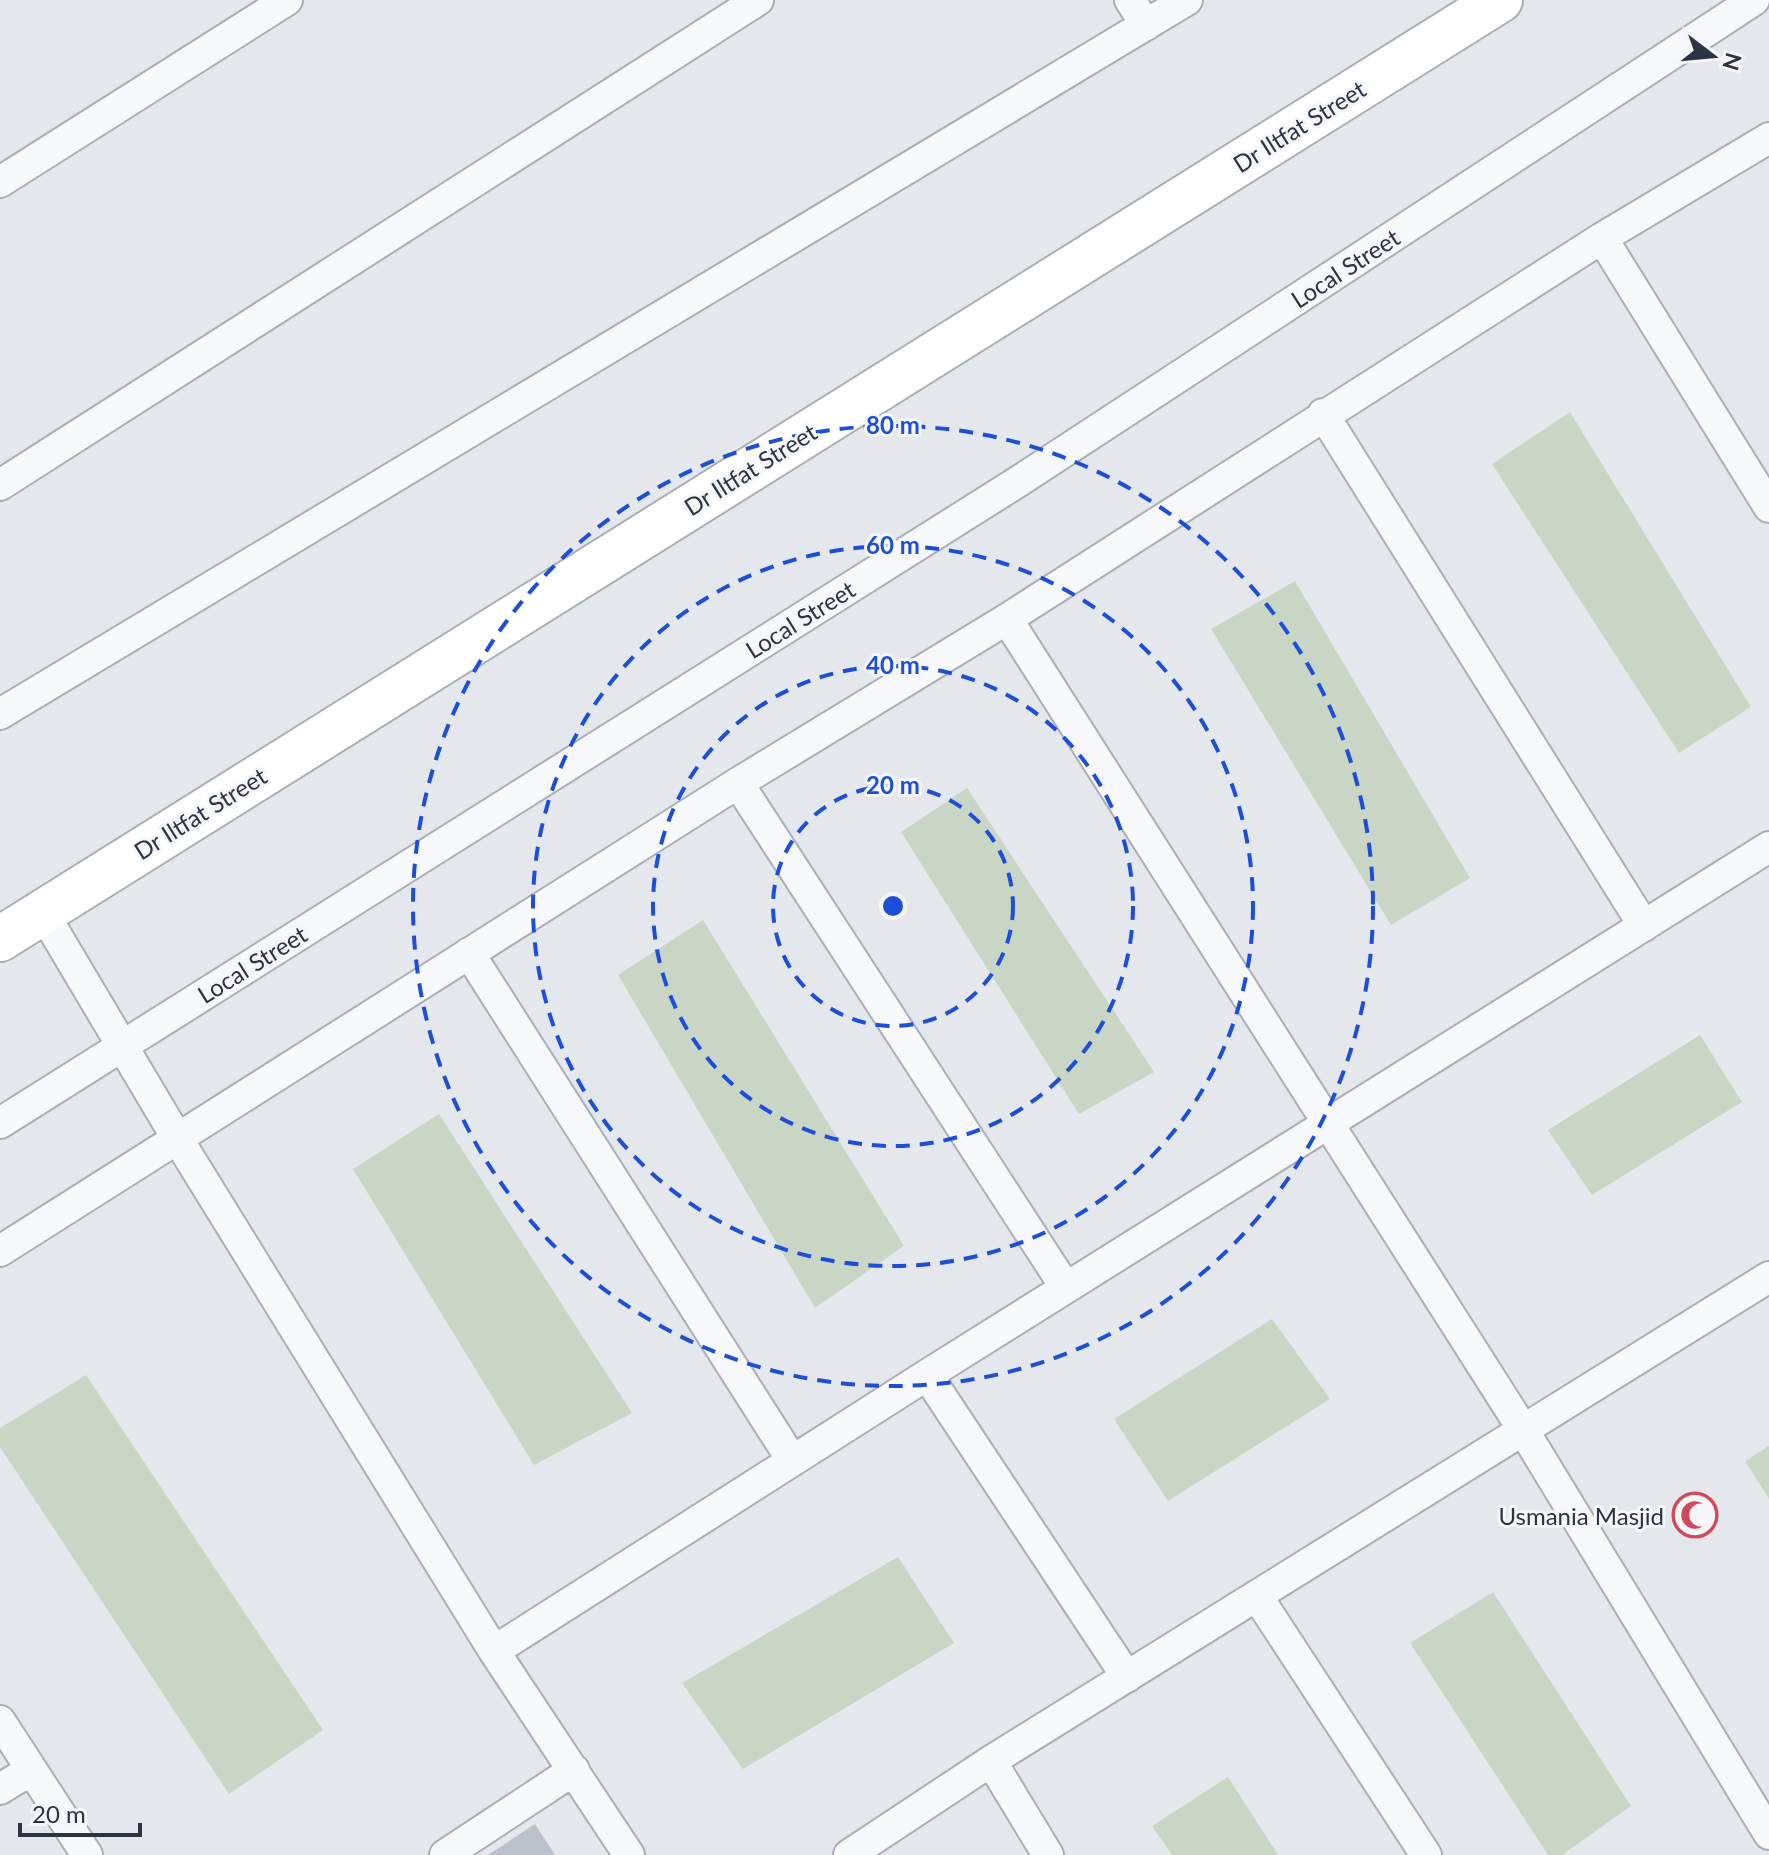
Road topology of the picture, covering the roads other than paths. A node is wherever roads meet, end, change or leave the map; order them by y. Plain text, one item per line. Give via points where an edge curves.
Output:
1 (287, 0) edge
2 (758, 0) edge
3 (1187, 0) edge
4 (1500, 0) edge
5 (1754, 0) edge
6 (1138, 12) edge
7 (1769, 138) edge
8 (0, 182) edge
9 (1602, 238) junction
10 (1323, 414) junction
11 (0, 485) edge
12 (1769, 507) edge
13 (1007, 619) junction
14 (0, 714) edge
15 (738, 783) junction
16 (1765, 859) edge
17 (42, 911) junction
18 (1644, 926) junction
19 (0, 939) edge
20 (469, 953) junction
21 (122, 1046) junction
22 (0, 1123) edge
23 (1330, 1123) junction
24 (177, 1138) junction
25 (0, 1251) edge
26 (1769, 1277) edge
27 (1066, 1288) junction
28 (927, 1375) junction
29 (1522, 1428) junction
30 (792, 1460) junction
31 (1257, 1596) junction
32 (494, 1651) junction
33 (1127, 1677) junction
34 (0, 1721) edge
35 (991, 1761) junction
36 (31, 1770) junction
37 (574, 1770) junction
38 (0, 1789) edge
39 (1769, 1834) edge
40 (87, 1855) edge
41 (445, 1855) edge
42 (629, 1855) edge
43 (849, 1855) edge
44 (1048, 1855) edge
45 (1426, 1855) edge

1 - 8 street
2 - 11 street
3 - 6 street
4 - 17 street, Dr Iltfat Street
5 - 21 street, Local Street via 1016,483
6 - 14 street
7 - 9 street
9 - 10 street
9 - 12 street
10 - 13 street
10 - 18 street
13 - 15 street
13 - 23 street
15 - 20 street
15 - 27 street
16 - 18 street
17 - 19 street, Dr Iltfat Street
17 - 21 street
18 - 23 street
20 - 24 street
20 - 30 street
21 - 22 street, Local Street
21 - 24 street
23 - 27 street
23 - 29 street
24 - 25 street
24 - 32 street
26 - 29 street
27 - 28 street
28 - 30 street
28 - 33 street
29 - 31 street
29 - 39 street
30 - 32 street
31 - 33 street
31 - 45 street
32 - 37 street
33 - 35 street
34 - 36 street
35 - 43 street
35 - 44 street
36 - 38 street
36 - 40 street
37 - 41 street
37 - 42 street

